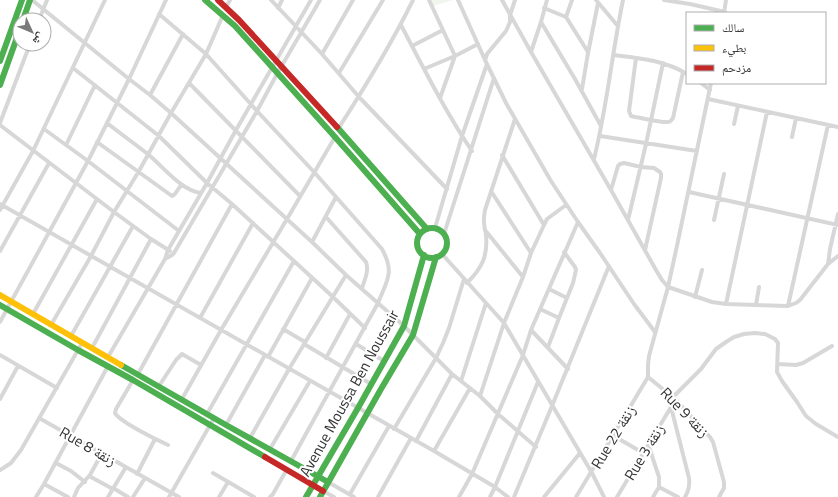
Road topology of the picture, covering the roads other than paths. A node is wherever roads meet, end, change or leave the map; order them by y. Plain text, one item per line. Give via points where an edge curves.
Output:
1 (22, 0) edge
2 (31, 0) edge
3 (47, 0) edge
4 (105, 0) edge
5 (166, 0) edge
6 (205, 0) edge
7 (218, 0) edge
8 (230, 0) edge
9 (271, 0) edge
10 (282, 0) edge
11 (311, 0) edge
12 (320, 0) edge
13 (353, 0) edge
14 (382, 0) edge
15 (413, 0) edge
16 (429, 0) edge
17 (458, 0) edge
18 (515, 0) edge
19 (546, 0) edge
20 (572, 0) edge
21 (623, 0) edge
22 (664, 0) edge
23 (726, 0) edge
24 (504, 1) edge
25 (597, 2) edge
26 (690, 2) edge
27 (226, 7) junction
28 (278, 8) junction
29 (544, 8) junction
30 (43, 9) junction
31 (26, 12) edge
32 (42, 12) edge
33 (724, 12) edge
34 (160, 14) junction
35 (223, 15) junction
36 (510, 15) junction
37 (566, 17) junction
38 (540, 22) junction
39 (401, 25) junction
40 (618, 25) junction
41 (296, 27) junction
42 (444, 30) junction
43 (302, 32) junction
44 (183, 34) junction
45 (84, 43) junction
46 (478, 44) junction
47 (412, 46) junction
48 (12, 51) edge
49 (27, 52) edge
50 (531, 52) junction
51 (588, 53) junction
52 (206, 54) junction
53 (322, 54) junction
54 (613, 55) junction
55 (455, 56) junction
56 (636, 58) junction
57 (485, 60) junction
58 (0, 61) edge
59 (276, 61) junction
60 (663, 63) junction
61 (487, 64) junction
62 (281, 67) junction
63 (73, 68) junction
64 (272, 68) junction
65 (424, 69) junction
66 (339, 73) junction
67 (685, 73) edge
68 (277, 74) junction
69 (494, 78) junction
70 (129, 79) junction
71 (189, 83) junction
72 (701, 84) edge
73 (711, 84) edge
74 (0, 85) edge
75 (95, 85) junction
76 (581, 90) junction
77 (710, 90) junction
78 (150, 95) junction
79 (359, 97) junction
80 (440, 98) junction
81 (708, 99) junction
82 (117, 102) junction
83 (251, 104) junction
84 (738, 106) junction
85 (257, 111) junction
86 (767, 112) junction
87 (171, 113) junction
88 (796, 118) junction
89 (515, 119) junction
90 (652, 120) junction
91 (107, 123) junction
92 (0, 124) edge
93 (734, 124) dead end
94 (828, 125) junction
95 (601, 126) junction
96 (838, 127) edge
97 (44, 129) junction
98 (338, 129) junction
99 (236, 130) junction
100 (158, 136) junction
101 (242, 136) junction
102 (462, 136) junction
103 (600, 136) junction
104 (335, 137) junction
105 (792, 137) dead end
106 (97, 142) junction
107 (646, 144) junction
108 (66, 145) junction
109 (33, 151) junction
110 (472, 151) junction
111 (697, 151) junction
112 (148, 155) junction
113 (502, 155) junction
114 (220, 158) junction
115 (594, 159) junction
116 (88, 161) junction
117 (49, 163) junction
118 (226, 163) junction
119 (641, 166) junction
120 (139, 171) junction
121 (314, 172) junction
122 (724, 174) dead end
123 (76, 183) junction
124 (207, 183) junction
125 (181, 185) junction
126 (212, 187) junction
127 (447, 189) junction
128 (611, 190) junction
129 (491, 191) junction
130 (127, 192) junction
131 (689, 192) junction
132 (201, 193) junction
133 (300, 196) junction
134 (336, 197) junction
135 (718, 198) junction
136 (97, 199) junction
137 (232, 204) junction
138 (747, 204) junction
139 (2, 205) edge
140 (566, 205) junction
141 (0, 210) edge
142 (114, 212) junction
143 (838, 214) edge
144 (21, 215) junction
145 (326, 217) junction
146 (807, 218) junction
147 (287, 219) junction
148 (628, 220) junction
149 (714, 220) dead end
150 (578, 222) junction
151 (253, 223) junction
152 (837, 224) edge
153 (544, 225) junction
154 (133, 226) junction
155 (435, 228) junction
156 (427, 229) junction
157 (485, 230) junction
158 (179, 231) junction
159 (49, 232) junction
160 (420, 234) junction
161 (444, 234) junction
162 (151, 239) junction
163 (273, 242) junction
164 (312, 242) junction
165 (71, 245) junction
166 (168, 250) junction
167 (645, 250) junction
168 (0, 252) edge
169 (564, 252) junction
170 (174, 253) junction
171 (531, 253) junction
172 (424, 255) junction
173 (439, 255) junction
174 (91, 256) junction
175 (838, 256) edge
176 (165, 259) junction
177 (294, 261) junction
178 (828, 264) junction
179 (609, 266) junction
180 (110, 267) junction
181 (702, 270) dead end
182 (346, 274) junction
183 (130, 278) junction
184 (312, 278) junction
185 (464, 278) junction
186 (523, 278) junction
187 (468, 283) junction
188 (668, 287) junction
189 (759, 287) dead end
190 (148, 288) junction
191 (362, 288) junction
192 (549, 289) junction
193 (0, 295) edge
194 (332, 296) junction
195 (695, 297) junction
196 (567, 298) junction
197 (11, 302) junction
198 (378, 303) junction
199 (486, 303) junction
200 (176, 304) junction
201 (726, 304) junction
202 (0, 305) edge
203 (756, 305) junction
204 (788, 306) junction
205 (7, 309) junction
206 (540, 309) junction
207 (33, 314) junction
208 (350, 314) junction
209 (200, 318) junction
210 (558, 318) junction
211 (0, 322) edge
212 (504, 323) junction
213 (52, 325) junction
214 (404, 326) junction
215 (365, 328) junction
216 (284, 329) junction
217 (221, 330) junction
218 (531, 330) junction
219 (656, 332) junction
220 (413, 335) junction
221 (71, 336) junction
222 (82, 343) junction
223 (304, 343) junction
224 (246, 344) junction
225 (356, 344) junction
226 (832, 346) dead end
227 (548, 347) junction
228 (92, 348) junction
229 (78, 350) junction
230 (0, 355) edge
231 (523, 355) junction
232 (267, 356) junction
233 (110, 358) junction
234 (326, 358) junction
235 (436, 358) junction
236 (384, 361) junction
237 (777, 364) junction
238 (201, 365) junction
239 (18, 366) junction
240 (108, 366) junction
241 (343, 368) junction
242 (289, 369) junction
243 (568, 369) junction
244 (452, 374) junction
245 (140, 375) junction
246 (648, 377) junction
247 (310, 381) junction
248 (461, 381) junction
249 (136, 382) junction
250 (538, 382) junction
251 (371, 384) junction
252 (159, 386) junction
253 (57, 388) junction
254 (470, 388) junction
255 (329, 392) junction
256 (480, 396) junction
257 (0, 398) edge
258 (674, 398) junction
259 (182, 399) junction
260 (552, 406) junction
261 (671, 406) junction
262 (358, 408) junction
263 (207, 414) junction
264 (367, 414) junction
265 (498, 414) junction
266 (39, 418) junction
267 (214, 418) junction
268 (210, 425) junction
269 (226, 425) junction
270 (389, 426) junction
271 (394, 429) junction
272 (517, 431) junction
273 (71, 436) junction
274 (614, 436) junction
275 (838, 437) edge
276 (250, 438) junction
277 (411, 438) junction
278 (155, 439) junction
279 (416, 441) junction
280 (648, 444) junction
281 (168, 446) dead end
282 (536, 447) junction
283 (270, 449) junction
284 (434, 451) junction
285 (102, 453) junction
286 (580, 453) junction
287 (643, 453) junction
288 (292, 461) junction
289 (56, 463) junction
290 (126, 467) junction
291 (287, 469) junction
292 (0, 470) edge
293 (213, 473) dead end
294 (592, 473) junction
295 (137, 474) junction
296 (472, 474) junction
297 (89, 476) junction
298 (318, 476) junction
299 (145, 478) junction
300 (85, 482) junction
301 (228, 482) junction
302 (328, 482) junction
303 (44, 484) junction
304 (313, 485) junction
305 (495, 487) junction
306 (658, 487) junction
307 (113, 489) junction
308 (322, 494) edge
309 (350, 494) junction
310 (170, 495) edge
311 (36, 497) edge
312 (68, 497) edge
313 (74, 497) edge
314 (108, 497) edge
315 (128, 497) edge
316 (134, 497) edge
317 (178, 497) edge
318 (219, 497) edge
319 (254, 497) edge
320 (270, 497) edge
321 (306, 497) edge
322 (334, 497) edge
323 (354, 497) edge
324 (378, 497) edge
325 (459, 497) edge
326 (490, 497) edge
327 (508, 497) edge
328 (514, 497) edge
329 (544, 497) edge
330 (576, 497) edge
331 (604, 497) edge
332 (617, 497) edge
333 (653, 497) edge
334 (678, 497) edge
335 (685, 497) edge
336 (719, 497) edge

1 - 58 street
2 - 30 street
2 - 31 street
3 - 30 street
4 - 45 street
5 - 34 street
6 - 35 street
7 - 27 street
8 - 27 street
9 - 28 street
10 - 28 street
11 - 41 street
12 - 43 street
13 - 53 street
14 - 66 street
15 - 39 street
16 - 42 street
17 - 46 street
18 - 36 street
19 - 29 street
20 - 37 street
21 - 40 street
22 - 26 street
23 - 33 street
24 - 36 street
25 - 40 street
25 - 51 street
26 - 33 street
27 - 59 street
28 - 41 street
29 - 37 street
29 - 38 street
30 - 32 street
30 - 45 street
34 - 44 street
34 - 70 street
35 - 52 street
35 - 64 street
36 - 50 street
36 - 57 street via 506,31
37 - 51 street
38 - 50 street
38 - 76 street
39 - 47 street
39 - 79 street
40 - 54 street
41 - 43 street
41 - 59 street
42 - 47 street
42 - 55 street
43 - 53 street
43 - 62 street
44 - 52 street
44 - 78 street
45 - 63 street
45 - 70 street
46 - 55 street
46 - 57 street
47 - 65 street
48 - 74 street
49 - 92 street
50 - 115 street
51 - 76 street
52 - 71 street
52 - 83 street
53 - 66 street
54 - 56 street
54 - 95 street
55 - 65 street
55 - 80 street
56 - 60 street
56 - 90 street via 629,111 631,116
57 - 61 street
59 - 62 street
59 - 64 street
60 - 67 street
60 - 90 street
61 - 69 street
61 - 102 street
62 - 68 street
62 - 98 street
63 - 75 street
63 - 97 street
64 - 68 street
64 - 83 street
65 - 80 street
66 - 79 street
67 - 90 street via 671,121
68 - 85 street
68 - 104 street
69 - 89 street
69 - 110 street
70 - 78 street
70 - 82 street
71 - 87 street
71 - 99 street
72 - 77 street
73 - 77 street
75 - 82 street
75 - 108 street
76 - 95 street
77 - 81 street
78 - 87 street
79 - 98 street
79 - 127 street
80 - 102 street
81 - 84 street
81 - 111 street
82 - 91 street
82 - 100 street
83 - 85 street
83 - 99 street
84 - 86 street
84 - 93 street
85 - 101 street
85 - 121 street
86 - 88 street
86 - 138 street
87 - 100 street
87 - 114 street
88 - 94 street
88 - 105 street
89 - 113 street
89 - 140 street
90 - 107 street
91 - 106 street
91 - 112 street
92 - 109 street
94 - 96 street
94 - 146 street
95 - 103 street
97 - 108 street
97 - 109 street
98 - 156 street
99 - 101 street
99 - 114 street
100 - 112 street
100 - 124 street
101 - 118 street
101 - 133 street
102 - 110 street
102 - 127 street
103 - 107 street
103 - 115 street
104 - 121 street
104 - 160 street
106 - 116 street
106 - 120 street
107 - 111 street
107 - 119 street
108 - 116 street
109 - 117 street
109 - 139 street
110 - 161 street
111 - 131 street
112 - 120 street
112 - 125 street
113 - 129 street
113 - 153 street
114 - 118 street
114 - 124 street
115 - 128 street
116 - 123 street
116 - 130 street
117 - 123 street
117 - 144 street
118 - 126 street
118 - 147 street
119 - 128 street via 620,164
119 - 148 street
119 - 167 street via 658,169 661,174
120 - 125 street via 172,196
120 - 130 street
121 - 133 street
121 - 134 street
122 - 135 street
123 - 136 street
123 - 159 street
124 - 126 street
124 - 132 street
125 - 132 street
126 - 137 street
126 - 170 street
127 - 155 street
128 - 148 street
129 - 157 street via 483,219
129 - 171 street
130 - 142 street
130 - 158 street
131 - 135 street
131 - 188 street
132 - 158 street
133 - 147 street
134 - 145 street
134 - 198 street via 382,249 388,261 390,269
135 - 138 street
135 - 149 street
136 - 142 street
136 - 165 street
137 - 151 street
137 - 200 street
138 - 146 street
138 - 201 street
139 - 141 street
139 - 144 street
140 - 150 street
140 - 153 street via 547,219
142 - 154 street
142 - 174 street
143 - 152 street
144 - 159 street
144 - 168 street
145 - 164 street
145 - 191 street via 366,262 367,274
146 - 152 street
146 - 204 street
147 - 163 street
147 - 164 street
148 - 167 street
150 - 169 street
150 - 179 street
151 - 163 street
151 - 209 street
152 - 178 street
153 - 171 street
154 - 162 street
154 - 180 street
155 - 156 street
155 - 161 street
156 - 160 street
157 - 186 street
157 - 187 street via 484,258
158 - 166 street
159 - 165 street
159 - 197 street
160 - 172 street via 418,245
161 - 173 street via 446,249
162 - 166 street
162 - 183 street
163 - 177 street
163 - 217 street
164 - 182 street
165 - 174 street
165 - 207 street
166 - 170 street
166 - 176 street
167 - 188 street
169 - 192 street
169 - 196 street via 576,267
170 - 176 street
171 - 186 street
172 - 173 street
172 - 214 street, Avenue Moussa Ben Noussair
173 - 185 street
173 - 220 street, Avenue Moussa Ben Noussair
174 - 180 street
174 - 213 street
175 - 178 street
176 - 190 street
177 - 184 street
177 - 224 street
178 - 204 street via 800,300
179 - 219 street
179 - 243 street
180 - 183 street
180 - 221 street
181 - 195 street
182 - 191 street
182 - 194 street
183 - 190 street
183 - 228 street
184 - 194 street
184 - 216 street
185 - 187 street
185 - 235 street via 449,328
186 - 212 street
187 - 199 street
188 - 195 street
188 - 219 street
189 - 203 street
190 - 200 street
190 - 233 street
191 - 198 street
192 - 196 street
192 - 206 street
193 - 197 street
194 - 208 street
194 - 223 street
195 - 201 street
196 - 210 street
197 - 205 street
197 - 207 street
198 - 214 street
198 - 215 street
199 - 212 street
199 - 248 street
200 - 209 street
200 - 245 street
201 - 203 street
202 - 205 street
203 - 204 street
205 - 211 street
205 - 229 street
206 - 210 street
206 - 218 street
207 - 213 street
208 - 215 street
208 - 234 street
209 - 217 street
210 - 227 street
212 - 231 street
212 - 256 street
213 - 221 street
214 - 220 street
214 - 236 street, Avenue Moussa Ben Noussair
215 - 225 street
216 - 223 street
216 - 232 street
217 - 224 street
217 - 238 street
218 - 227 street
218 - 231 street
219 - 246 street via 649,356
220 - 235 street
220 - 264 street, Avenue Moussa Ben Noussair
221 - 222 street
222 - 228 street
222 - 229 street
223 - 234 street
223 - 242 street
224 - 232 street
224 - 263 street
225 - 236 street
225 - 241 street
226 - 237 street via 803,363
227 - 243 street
228 - 233 street
229 - 240 street
229 - 253 street
230 - 239 street
231 - 250 street
231 - 265 street
232 - 242 street
232 - 269 street
233 - 240 street
233 - 245 street
234 - 241 street
235 - 244 street
235 - 271 street
236 - 251 street, Avenue Moussa Ben Noussair
237 - 258 street, Rue 3 زنقة via 778,343 775,339 755,333 734,337 716,349
237 - 275 street via 779,377 806,416
238 - 252 street via 182,354
238 - 259 street
239 - 253 street
239 - 257 street
240 - 249 street
240 - 273 street
241 - 251 street
241 - 255 street
242 - 247 street
242 - 276 street
243 - 260 street
244 - 248 street
244 - 279 street
245 - 249 street
245 - 252 street
246 - 258 street, Rue 9 زنقة
246 - 274 street, Rue 22 زنقة
247 - 255 street
247 - 283 street
248 - 254 street
249 - 268 street
249 - 278 street via 115,413 120,419
250 - 260 street
250 - 272 street
251 - 262 street, Avenue Moussa Ben Noussair
252 - 259 street
253 - 266 street
254 - 256 street
254 - 284 street
255 - 262 street
255 - 288 street
256 - 265 street
258 - 261 street, Rue 3 زنقة
258 - 336 street, Rue 9 زنقة via 713,442 724,482
259 - 263 street
260 - 282 street
260 - 286 street
261 - 280 street, Rue 3 زنقة
261 - 335 street via 690,484
262 - 264 street
262 - 298 street, Avenue Moussa Ben Noussair
263 - 267 street
264 - 270 street
264 - 302 street, Avenue Moussa Ben Noussair
265 - 272 street
265 - 296 street
266 - 273 street, Rue 8 زنقة
266 - 292 street via 16,457
267 - 268 street
267 - 269 street
268 - 291 street
268 - 310 street
269 - 276 street
270 - 271 street
270 - 309 street
271 - 277 street
272 - 282 street
272 - 305 street
273 - 285 street, Rue 8 زنقة
273 - 289 street
274 - 287 street
274 - 294 street, Rue 22 زنقة
276 - 283 street
277 - 279 street
277 - 324 street
278 - 281 street
278 - 295 street
279 - 284 street
280 - 287 street, Rue 3 زنقة
280 - 306 street via 659,477
282 - 328 street
283 - 288 street
284 - 296 street
285 - 290 street, Rue 8 زنقة
285 - 297 street
286 - 294 street
286 - 329 street
287 - 332 street, Rue 3 زنقة
288 - 298 street
289 - 300 street
289 - 303 street
290 - 295 street, Rue 8 زنقة
290 - 307 street
291 - 304 street
291 - 320 street
293 - 301 street
294 - 330 street, Rue 22 زنقة
294 - 331 street
295 - 299 street, Rue 8 زنقة
296 - 305 street
296 - 325 street
297 - 300 street
297 - 307 street
298 - 302 street
298 - 304 street, Avenue Moussa Ben Noussair
299 - 310 street, Rue 8 زنقة
299 - 316 street
300 - 313 street via 78,488
301 - 318 street
301 - 319 street
302 - 308 street, Avenue Moussa Ben Noussair
302 - 309 street
303 - 311 street
303 - 312 street
304 - 308 street
304 - 321 street, Avenue Moussa Ben Noussair
305 - 326 street
305 - 327 street
306 - 333 street
306 - 334 street
307 - 314 street
307 - 315 street
308 - 322 street
309 - 323 street
310 - 317 street, Rue 8 زنقة

